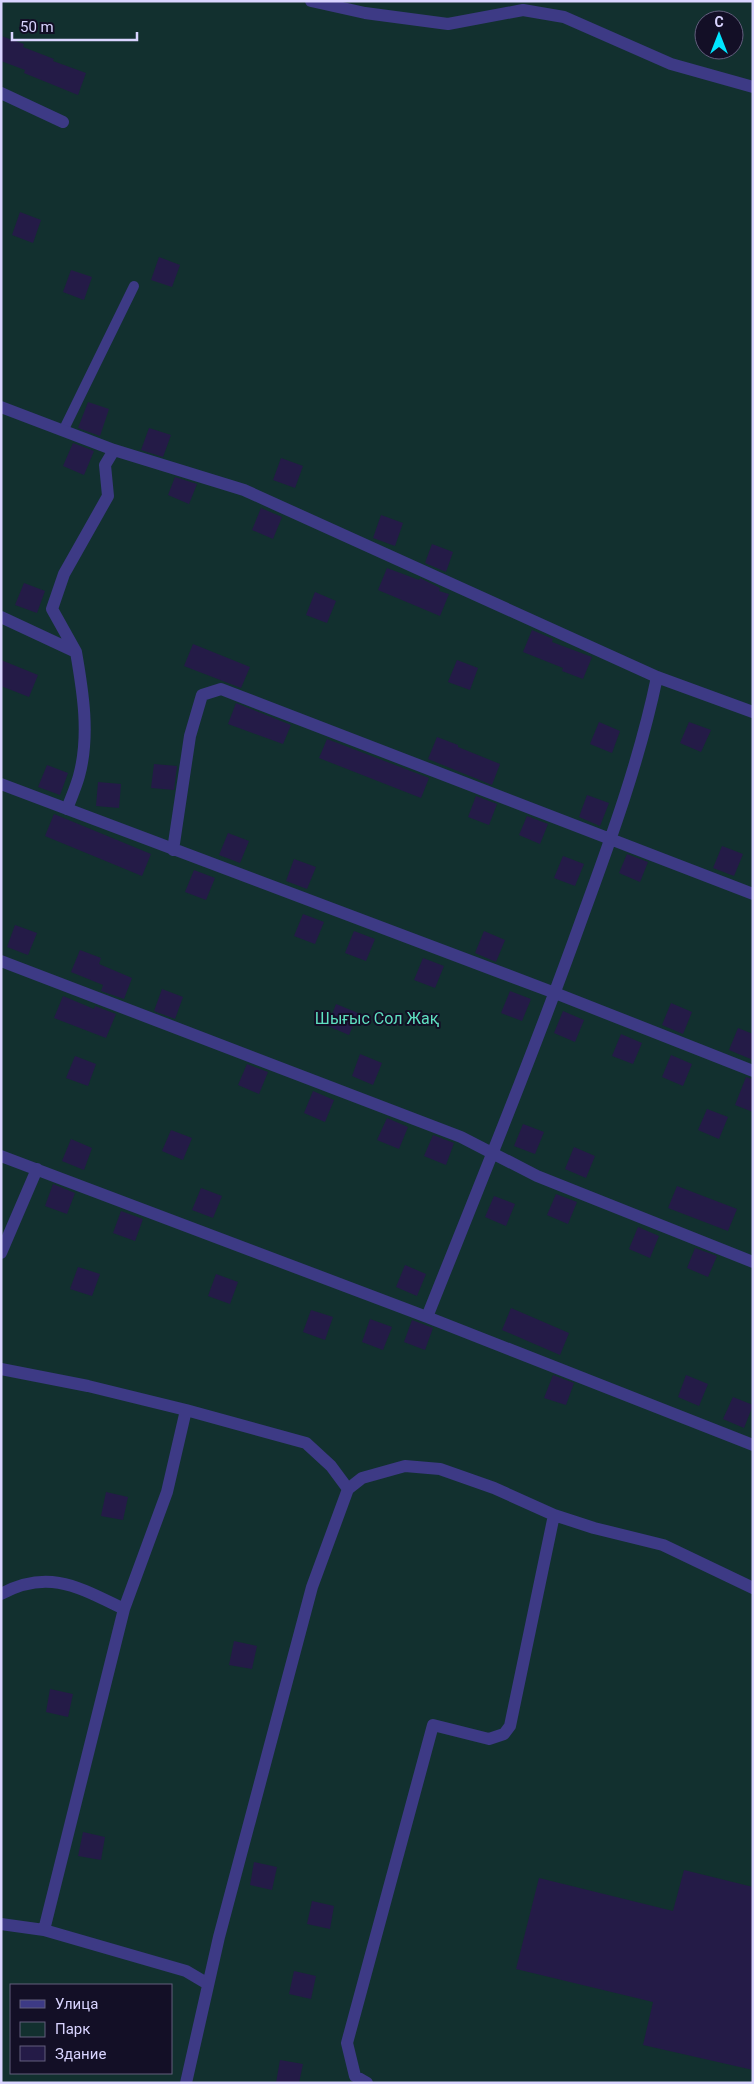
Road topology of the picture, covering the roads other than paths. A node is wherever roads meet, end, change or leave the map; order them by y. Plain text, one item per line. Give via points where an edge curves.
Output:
1 (311, 1) edge
2 (366, 7) edge
3 (753, 87) edge
4 (1, 94) edge
5 (63, 122) dead end
6 (134, 286) dead end
7 (1, 407) edge
8 (63, 431) junction
9 (114, 450) junction
10 (1, 616) edge
11 (76, 652) junction
12 (657, 677) junction
13 (753, 712) edge
14 (1, 784) edge
15 (67, 809) junction
16 (611, 839) junction
17 (173, 850) junction
18 (753, 894) edge
19 (1, 961) edge
20 (556, 993) junction
21 (753, 1071) edge
22 (492, 1154) junction
23 (1, 1156) edge
24 (37, 1169) junction
25 (1, 1253) edge
26 (753, 1262) edge
27 (427, 1317) junction
28 (1, 1369) edge
29 (186, 1410) junction
30 (753, 1445) edge
31 (348, 1489) junction
32 (554, 1515) junction
33 (753, 1588) edge
34 (1, 1594) edge
35 (124, 1609) junction
36 (1, 1924) edge
37 (44, 1930) junction
38 (208, 1984) junction
39 (186, 2083) edge
40 (367, 2083) edge

1 - 2 street
2 - 3 street via 448,24 523,10 564,17 670,64
4 - 5 street
6 - 8 lane
7 - 8 street
8 - 9 street
9 - 11 street via 105,465 108,496 64,574 52,609
9 - 12 street via 244,490
10 - 11 street
11 - 15 street via 84,697 84,745 79,776
12 - 13 street
12 - 16 street via 648,724
14 - 15 street
15 - 17 street
16 - 17 street via 221,689 202,695 190,736
16 - 18 street
16 - 20 street
17 - 20 street
19 - 22 street via 461,1137
20 - 21 street
20 - 22 street
22 - 26 street via 537,1176
22 - 27 street
23 - 24 street
24 - 25 street
24 - 27 street
27 - 30 street
28 - 29 street
29 - 31 street via 306,1444 331,1466
29 - 35 street via 167,1492
31 - 32 street via 362,1478 406,1466 440,1469 494,1488
31 - 38 street via 312,1587
32 - 33 street via 663,1545
32 - 40 street via 510,1726 504,1734 489,1739 433,1725 347,2043 355,2076
34 - 35 street via 13,1587 40,1581 72,1585
35 - 37 street
36 - 37 street
37 - 38 street via 186,1970
38 - 39 street

